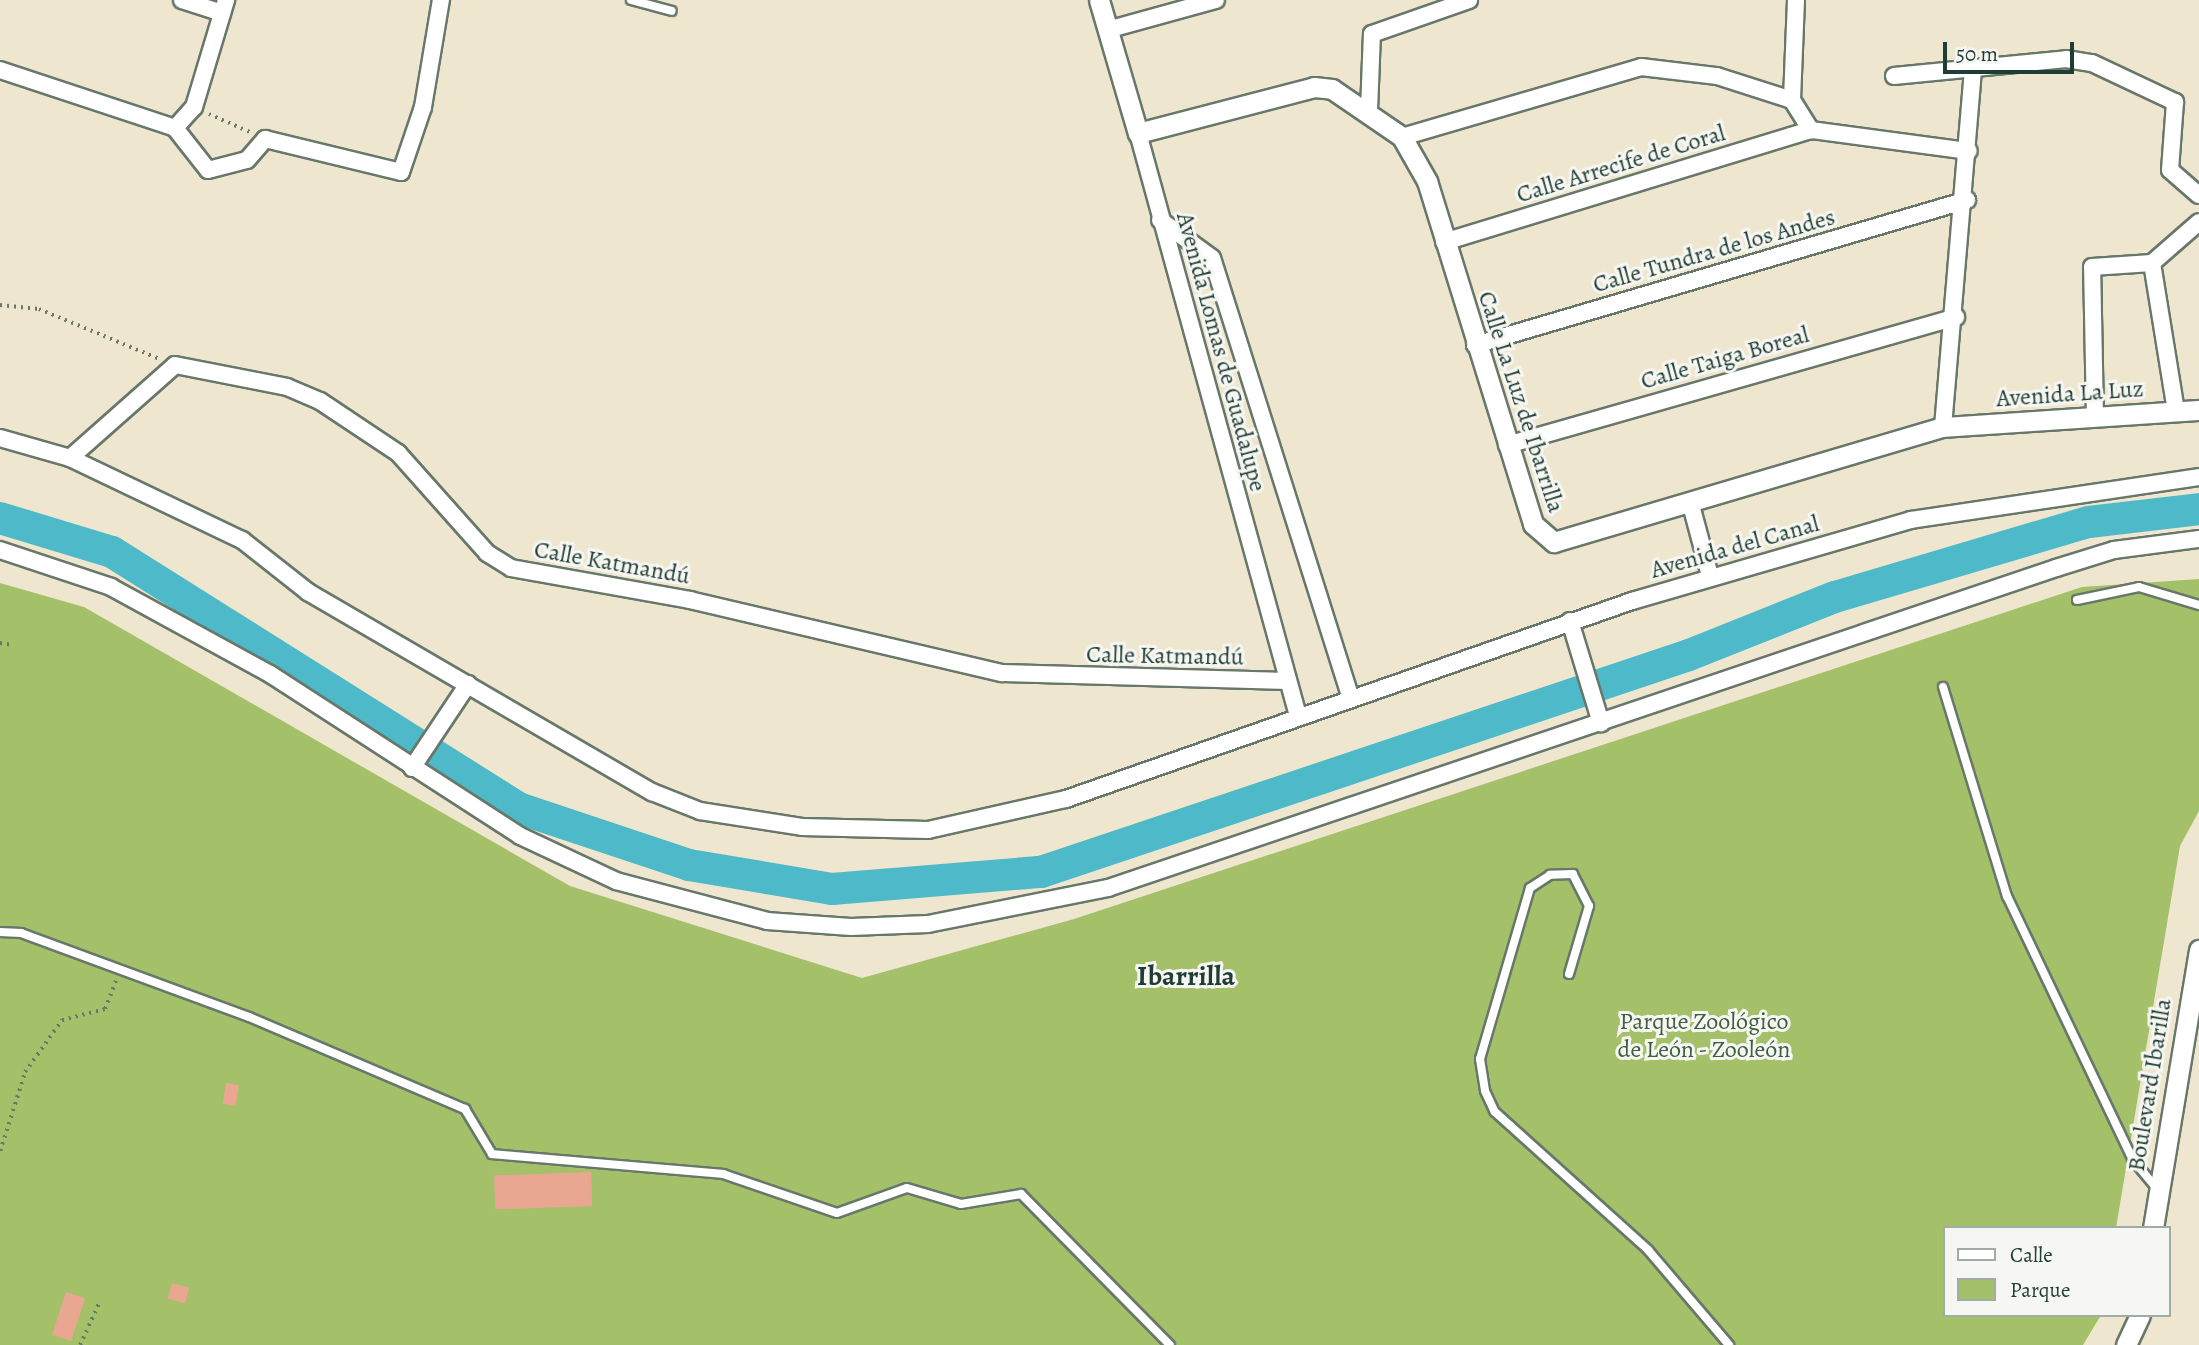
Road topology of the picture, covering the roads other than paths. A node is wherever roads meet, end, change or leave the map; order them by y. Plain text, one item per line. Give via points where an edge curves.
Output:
1 (181, 0) edge
2 (441, 0) edge
3 (631, 0) edge
4 (1099, 0) edge
5 (1216, 0) edge
6 (1469, 0) edge
7 (1796, 0) edge
8 (224, 6) edge
9 (672, 11) dead end
10 (1107, 30) junction
11 (0, 70) edge
12 (1973, 71) junction
13 (1894, 76) dead end
14 (1792, 100) junction
15 (1369, 111) junction
16 (174, 128) junction
17 (1811, 130) junction
18 (1138, 134) junction
19 (1402, 137) junction
20 (1969, 151) junction
21 (2199, 195) edge
22 (1967, 200) junction
23 (1160, 220) junction
24 (2199, 222) edge
25 (1444, 242) junction
26 (2152, 263) junction
27 (1956, 317) junction
28 (1475, 345) junction
29 (2199, 410) edge
30 (2176, 412) junction
31 (2095, 418) junction
32 (1943, 427) junction
33 (0, 438) edge
34 (1507, 445) junction
35 (70, 458) junction
36 (2199, 477) edge
37 (1691, 505) junction
38 (2199, 539) edge
39 (0, 550) edge
40 (1710, 576) junction
41 (2077, 600) dead end
42 (2199, 605) edge
43 (1570, 621) junction
44 (1288, 681) junction
45 (1943, 687) dead end
46 (465, 691) junction
47 (1351, 698) junction
48 (1298, 716) junction
49 (1599, 716) junction
50 (412, 768) junction
51 (0, 932) edge
52 (2199, 950) edge
53 (1569, 974) dead end
54 (2193, 1007) edge
55 (2158, 1190) junction
56 (2153, 1226) edge
57 (2139, 1317) edge
58 (1170, 1345) edge
59 (1729, 1345) edge
60 (2126, 1345) edge

1 - 8 street
2 - 16 street via 423,107 406,168 395,173 265,139 247,160 208,170
3 - 9 lane
4 - 10 street, Avenida Lomas de Guadalupe
5 - 10 street
6 - 15 street via 1372,34
7 - 14 street
8 - 16 street via 194,107
10 - 18 street, Avenida Lomas de Guadalupe
11 - 16 street
12 - 13 street
12 - 20 street
12 - 21 street via 2066,59 2092,62 2170,97 2178,111 2170,170
14 - 17 street
14 - 19 street via 1692,70 1641,67
15 - 18 street, Calle La Luz de Ibarrilla via 1332,89 1314,87
15 - 19 street, Calle La Luz de Ibarrilla
17 - 20 street
17 - 25 street, Calle Arrecife de Coral
18 - 23 street, Avenida Lomas de Guadalupe
19 - 25 street, Calle La Luz de Ibarrilla via 1417,156
20 - 22 street
22 - 27 street
22 - 28 street, Calle Tundra de los Andes
23 - 44 street, Avenida Lomas de Guadalupe
23 - 47 street via 1212,258
24 - 26 street
25 - 28 street, Calle La Luz de Ibarrilla
26 - 30 street
26 - 31 street via 2092,267
27 - 32 street
27 - 34 street, Calle Taiga Boreal
28 - 34 street, Calle La Luz de Ibarrilla
29 - 30 street, Avenida La Luz
30 - 31 street, Avenida La Luz
31 - 32 street, Avenida La Luz
32 - 37 street, Calle La Luz de Ibarrilla
33 - 35 street, Avenida del Canal
34 - 37 street, Calle La Luz de Ibarrilla via 1533,524 1554,542
35 - 44 street, Calle Katmandú via 175,365 287,387 320,401 398,453 488,553 511,568 703,603 1002,673
35 - 46 street, Avenida del Canal via 242,540 309,592
36 - 40 street, Avenida del Canal via 1911,520
37 - 40 street
38 - 49 street via 2114,550
39 - 50 street via 111,587 270,674
40 - 43 street, Avenida del Canal
41 - 42 lane via 2139,587
43 - 47 street, Avenida del Canal
43 - 49 street
44 - 48 street, Avenida Lomas de Guadalupe
45 - 55 lane via 2007,896 2133,1160
46 - 48 street, Avenida del Canal via 652,792 700,811 802,827 928,830 1066,799
46 - 50 street
47 - 48 street, Avenida del Canal
49 - 50 street via 1108,888 1023,908 902,925 767,921 616,881 520,836
51 - 58 lane via 21,933 121,969 466,1109 492,1154 723,1174 837,1213 907,1188 961,1204 1021,1194
52 - 54 street, Boulevard Ibarilla
53 - 59 lane via 1588,906 1573,874 1550,875 1530,888 1480,1059 1485,1091 1495,1112 1648,1250
54 - 55 street, Boulevard Ibarilla
55 - 56 street, Boulevard Ibarilla
57 - 60 street

